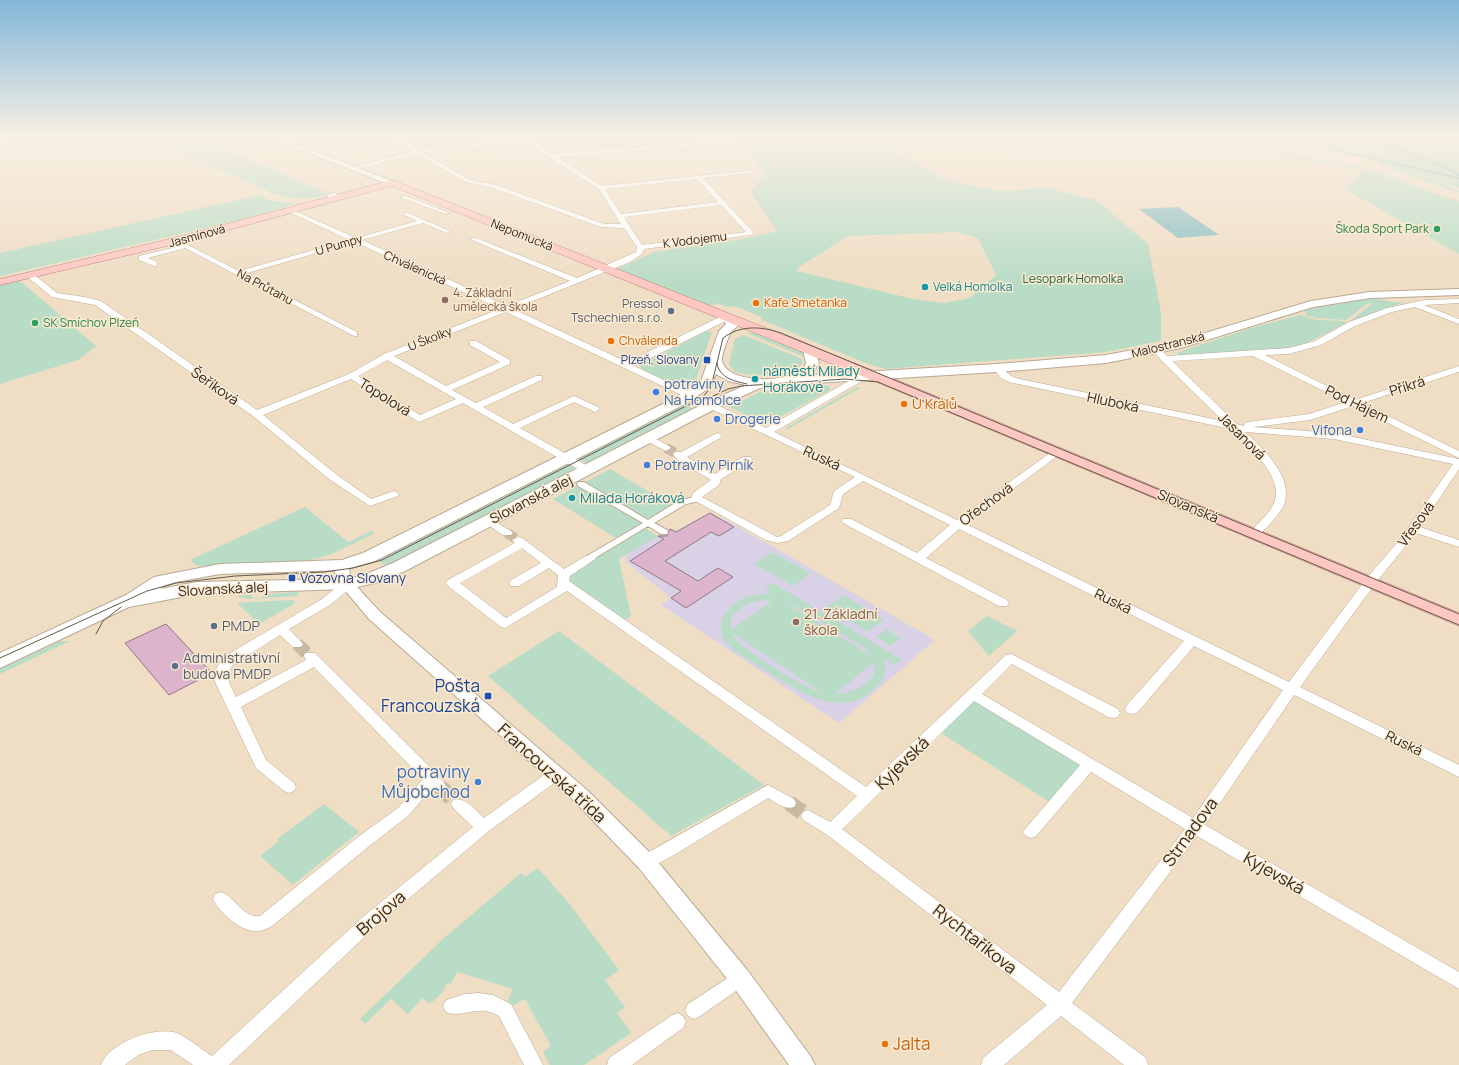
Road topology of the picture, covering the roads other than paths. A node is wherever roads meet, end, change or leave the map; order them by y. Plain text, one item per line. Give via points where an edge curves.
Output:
1 (385, 186) edge
2 (397, 186) edge
3 (492, 186) edge
4 (597, 186) edge
5 (621, 186) edge
6 (707, 186) edge
7 (601, 188) junction
8 (416, 193) junction
9 (724, 203) junction
10 (291, 211) junction
11 (447, 213) dead end
12 (406, 214) dead end
13 (619, 216) junction
14 (423, 221) junction
15 (626, 226) junction
16 (449, 232) dead end
17 (474, 239) dead end
18 (354, 240) junction
19 (181, 244) junction
20 (640, 247) junction
21 (154, 264) dead end
22 (607, 269) junction
23 (239, 273) junction
24 (29, 275) junction
25 (576, 281) junction
26 (0, 282) edge
27 (1459, 292) edge
28 (1459, 301) edge
29 (1416, 303) junction
30 (507, 309) junction
31 (728, 321) junction
32 (1459, 322) edge
33 (354, 334) dead end
34 (473, 344) dead end
35 (811, 354) junction
36 (1255, 354) junction
37 (1161, 355) junction
38 (387, 356) junction
39 (715, 359) junction
40 (626, 366) junction
41 (997, 368) junction
42 (1459, 369) edge
43 (940, 372) junction
44 (868, 375) junction
45 (352, 376) junction
46 (538, 378) dead end
47 (778, 381) junction
48 (444, 390) junction
49 (917, 394) junction
50 (687, 395) junction
51 (462, 400) junction
52 (1354, 403) junction
53 (710, 406) junction
54 (475, 407) junction
55 (595, 409) dead end
56 (256, 414) junction
57 (1234, 427) junction
58 (511, 428) junction
59 (766, 432) junction
60 (717, 436) dead end
61 (648, 438) junction
62 (666, 448) tunnel mouth
63 (1057, 452) junction
64 (1459, 455) edge
65 (566, 458) junction
66 (747, 459) dead end
67 (1459, 462) edge
68 (584, 477) junction
69 (862, 477) junction
70 (715, 478) junction
71 (394, 494) dead end
72 (696, 499) junction
73 (489, 521) junction
74 (847, 521) dead end
75 (648, 523) junction
76 (958, 524) junction
77 (1413, 528) junction
78 (664, 532) dead end
79 (507, 533) tunnel mouth
80 (1255, 534) junction
81 (1459, 537) edge
82 (1446, 540) junction
83 (1459, 544) edge
84 (590, 558) joint
85 (917, 559) junction
86 (549, 563) junction
87 (343, 565) junction
88 (564, 582) junction
89 (1370, 582) junction
90 (515, 583) dead end
91 (348, 584) junction
92 (124, 603) junction
93 (1003, 603) dead end
94 (1459, 620) edge
95 (282, 629) junction
96 (1192, 640) junction
97 (297, 644) tunnel mouth
98 (0, 661) edge
99 (1292, 688) junction
100 (974, 695) junction
101 (233, 706) junction
102 (1132, 709) dead end
103 (1112, 713) dead end
104 (1089, 764) junction
105 (1459, 770) edge
106 (556, 774) junction
107 (289, 787) dead end
108 (868, 796) junction
109 (789, 803) tunnel mouth
110 (458, 804) tunnel mouth
111 (808, 816) tunnel mouth
112 (484, 827) junction
113 (1195, 827) junction
114 (831, 830) junction
115 (1031, 832) dead end
116 (646, 862) junction
117 (221, 899) dead end
118 (740, 978) junction
119 (1459, 981) edge
120 (1060, 1005) junction
121 (452, 1006) dead end
122 (694, 1010) dead end
123 (677, 1022) dead end
124 (110, 1065) edge
125 (208, 1065) edge
126 (216, 1065) edge
127 (534, 1065) edge
128 (616, 1065) edge
129 (803, 1065) edge
130 (990, 1065) edge
131 (1139, 1065) edge

1 - 10 main road, Jasmínová via 334,197
2 - 8 main road, Nepomucká
3 - 15 street via 603,226
4 - 7 street
5 - 7 street
6 - 9 street
7 - 13 street
8 - 11 street via 404,197
8 - 22 main road, Nepomucká
9 - 13 street
9 - 20 street, K Vodojemu via 751,233
10 - 18 street, Chválenická
10 - 19 main road, Jasmínová
12 - 14 street
13 - 15 street
14 - 16 street
14 - 18 street, U Pumpy
15 - 20 street
17 - 25 street
18 - 23 street, U Pumpy
18 - 30 street, Chválenická
19 - 21 street via 142,258
19 - 23 street, Na Průtahu
19 - 24 main road, Jasmínová
20 - 22 street, U Školky via 640,253
22 - 25 street, U Školky
22 - 31 main road, Nepomucká
23 - 33 street, Na Průtahu
24 - 26 main road, Jasmínová
24 - 56 street, Šeříková via 55,295 98,303
25 - 30 street, U Školky
27 - 37 main road, Malostranská via 1370,295 1319,303 1292,309
28 - 29 street, Malostranská
29 - 32 street
29 - 36 street, Malostranská via 1352,324 1318,343 1289,351
30 - 38 street, U Školky
30 - 40 street, Chválenická
31 - 35 main road via 749,325
31 - 39 main road
31 - 40 street
34 - 48 street via 507,362
35 - 44 main road
35 - 47 main road via 811,368 806,373
36 - 37 street, Malostranská
36 - 52 street, Pod Hájem
37 - 41 main road, Malostranská
37 - 57 street, Jasanová
38 - 45 street, U Školky
38 - 48 street
39 - 47 main road via 720,371 733,379 749,382
39 - 50 main road via 705,384
40 - 50 street
41 - 43 main road, Malostranská
41 - 57 street, Hluboká via 1012,380
42 - 52 street, Příkrá
43 - 44 main road, Malostranská
43 - 49 main road via 916,379 913,386
44 - 47 main road
44 - 49 main road, Slovanská
44 - 59 street
45 - 51 street, Topolová via 419,419
45 - 56 street, U Školky
46 - 54 street
47 - 53 main road via 750,388
48 - 51 street
49 - 63 main road, Slovanská
50 - 53 street
50 - 65 main road, Slovanská alej via 680,401
51 - 54 street
52 - 57 street, Hluboká via 1310,417
52 - 64 street, Pod Hájem
53 - 59 street
53 - 61 main road, Slovanská alej
54 - 58 street
55 - 58 street via 574,399
56 - 71 street, Šeříková via 333,477 370,503
57 - 67 street, Hluboká via 1334,436
57 - 80 street, Jasanová via 1267,460 1281,487 1279,505
58 - 65 street
59 - 69 street, Ruská
60 - 70 street via 679,455 683,460
61 - 62 street
61 - 68 main road, Slovanská alej
63 - 76 street, Ořechová
63 - 80 main road, Slovanská
65 - 68 street
65 - 87 main road, Slovanská alej via 369,557
66 - 70 street
67 - 77 street, Vřesová
68 - 73 main road, Slovanská alej
68 - 75 street
69 - 72 street via 838,493 835,506 781,540 770,538
69 - 76 street, Ruská
70 - 72 street via 715,484 696,495
72 - 75 street via 683,502
73 - 79 street
73 - 91 main road, Slovanská alej via 388,572
74 - 85 street
75 - 78 street
75 - 84 street
76 - 85 street, Ořechová
76 - 96 street, Ruská
77 - 82 street
77 - 89 street, Vřesová via 1381,572
80 - 89 main road, Slovanská
81 - 82 street
82 - 83 street
84 - 88 street
85 - 93 street
86 - 88 street
86 - 88 street via 520,542 452,583 505,624
86 - 90 street
87 - 91 street via 342,575
87 - 92 main road, Slovanská alej via 193,573 160,582
88 - 108 street
89 - 94 main road, Slovanská
89 - 99 street, Strnadova
91 - 92 main road, Slovanská alej via 197,588
91 - 95 street, Slovanská alej via 326,602
91 - 106 street, Francouzská třída via 374,615
92 - 98 main road, Slovanská alej
95 - 97 street
95 - 101 street, Slovanská alej via 236,655 222,669 220,677
96 - 99 street, Ruská
96 - 102 street
99 - 105 street, Ruská
99 - 113 street, Strnadova
100 - 103 street, Kyjevská via 1010,658
100 - 104 street, Kyjevská
100 - 108 street, Kyjevská
101 - 107 street, Slovanská alej via 261,764
101 - 117 street via 312,659 436,782 403,812 266,921 250,925
104 - 113 street, Kyjevská
104 - 115 street
106 - 112 street, Brojova
106 - 116 street, Francouzská třída
108 - 114 street, Kyjevská
109 - 116 street via 768,791
110 - 112 street
111 - 114 street, Rychtaříkova
112 - 126 street, Brojova via 370,921
113 - 119 street, Kyjevská
113 - 120 street, Strnadova
114 - 120 street, Rychtaříkova
116 - 118 street, Francouzská třída
118 - 122 street
118 - 129 street, Francouzská třída
120 - 130 street, Strnadova
120 - 131 street, Rychtaříkova
121 - 127 street via 489,1002 500,1006 505,1010
123 - 128 street
124 - 125 street via 132,1048 152,1041 174,1041

